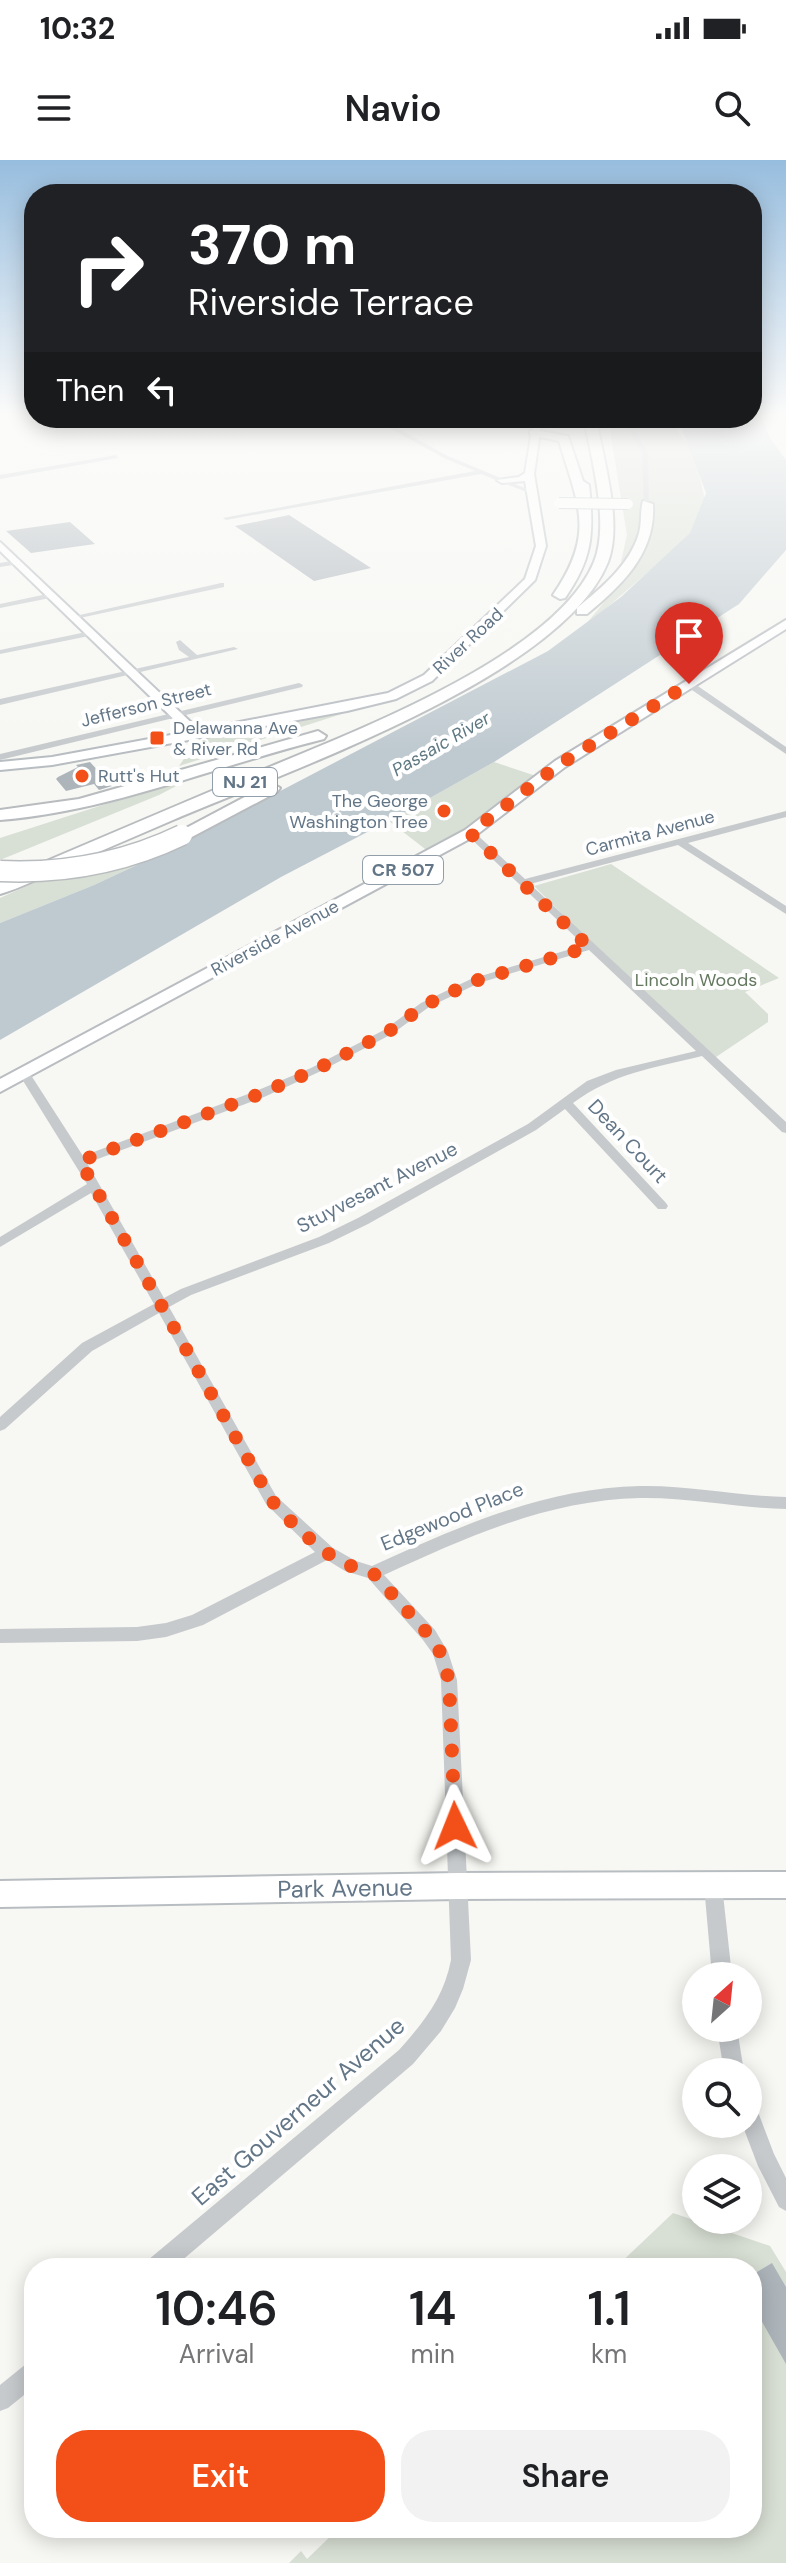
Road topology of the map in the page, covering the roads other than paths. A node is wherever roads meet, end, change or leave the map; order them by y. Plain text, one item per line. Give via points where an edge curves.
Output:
1 (538, 527) edge
2 (586, 527) edge
3 (606, 527) edge
4 (646, 527) edge
5 (0, 545) edge
6 (17, 562) junction
7 (0, 565) edge
8 (221, 585) dead end
9 (52, 595) junction
10 (0, 606) edge
11 (75, 617) junction
12 (786, 624) edge
13 (91, 633) junction
14 (180, 642) dead end
15 (525, 646) junction
16 (234, 649) dead end
17 (0, 652) edge
18 (194, 657) junction
19 (487, 669) junction
20 (132, 671) junction
21 (689, 684) junction
22 (299, 685) dead end
23 (0, 702) edge
24 (176, 714) junction
25 (197, 735) junction
26 (318, 736) junction
27 (786, 751) edge
28 (0, 757) edge
29 (0, 766) edge
30 (162, 780) junction
31 (786, 814) edge
32 (0, 815) edge
33 (0, 831) edge
34 (470, 833) junction
35 (680, 842) junction
36 (0, 871) edge
37 (523, 883) junction
38 (0, 888) edge
39 (786, 911) edge
40 (589, 947) junction
41 (702, 1053) junction
42 (23, 1071) junction
43 (0, 1086) edge
44 (566, 1103) junction
45 (786, 1109) edge
46 (771, 1114) junction
47 (786, 1129) edge
48 (80, 1161) junction
49 (93, 1186) junction
50 (662, 1206) dead end
51 (0, 1243) edge
52 (162, 1307) junction
53 (0, 1425) edge
54 (786, 1503) edge
55 (327, 1553) junction
56 (373, 1573) junction
57 (0, 1636) edge
58 (713, 1885) junction
59 (786, 1885) edge
60 (458, 1886) junction
61 (0, 1894) edge
62 (721, 1962) edge
63 (758, 2138) edge
64 (786, 2200) edge
65 (168, 2258) edge
66 (24, 2380) edge
67 (0, 2400) edge

1 - 25 street, River Road via 541,546 535,571 521,591 428,678 402,692 331,710
2 - 26 highway, NJ 21 via 582,559 561,595 537,618 437,681
3 - 15 highway, NJ 21 via 601,561 589,585 569,610
4 - 15 highway via 624,571 574,617
5 - 6 street
6 - 7 street
6 - 9 street
8 - 11 street
9 - 10 street
9 - 11 street
11 - 13 street
12 - 21 main road, Riverside Avenue / CR 507
13 - 17 street
13 - 20 street
14 - 18 street
15 - 19 highway, NJ 21
16 - 18 street
18 - 20 street
19 - 36 highway, bridge via 427,708 159,846 60,871
19 - 38 highway, NJ 21 via 368,730
20 - 23 street
20 - 24 street
21 - 27 street
21 - 34 main road, Riverside Avenue / CR 507 via 560,764
22 - 24 street, Jefferson Street
24 - 25 street
24 - 28 street, Jefferson Street
25 - 29 street, River Road
26 - 30 highway
26 - 36 highway, NJ 21
30 - 32 highway via 65,808
30 - 33 highway
31 - 35 street, Carmita Avenue
34 - 37 street
34 - 42 main road, Riverside Avenue / CR 507
35 - 37 street, Carmita Avenue
35 - 39 street
37 - 40 street
40 - 41 street
40 - 48 street via 475,981 315,1070
41 - 44 street, Stuyvesant Avenue via 612,1075
41 - 46 street
42 - 43 main road, Riverside Avenue / CR 507
42 - 48 street
44 - 50 street, Dean Court
44 - 52 street, Stuyvesant Avenue via 363,1221 186,1292
45 - 46 street
46 - 47 street
48 - 49 street
49 - 51 street
49 - 52 street
52 - 53 street, Stuyvesant Avenue via 87,1347
52 - 55 street via 271,1500
54 - 56 street, Edgewood Place via 641,1492 568,1498 499,1517
55 - 56 street
55 - 57 street via 197,1620 166,1630
56 - 60 street, East Gouverneur Avenue via 429,1635 449,1680
58 - 59 street, Park Avenue
58 - 60 street, Park Avenue
58 - 62 street
60 - 61 street, Park Avenue
60 - 65 street, East Gouverneur Avenue via 457,1988 427,2034
63 - 64 street
66 - 67 street

